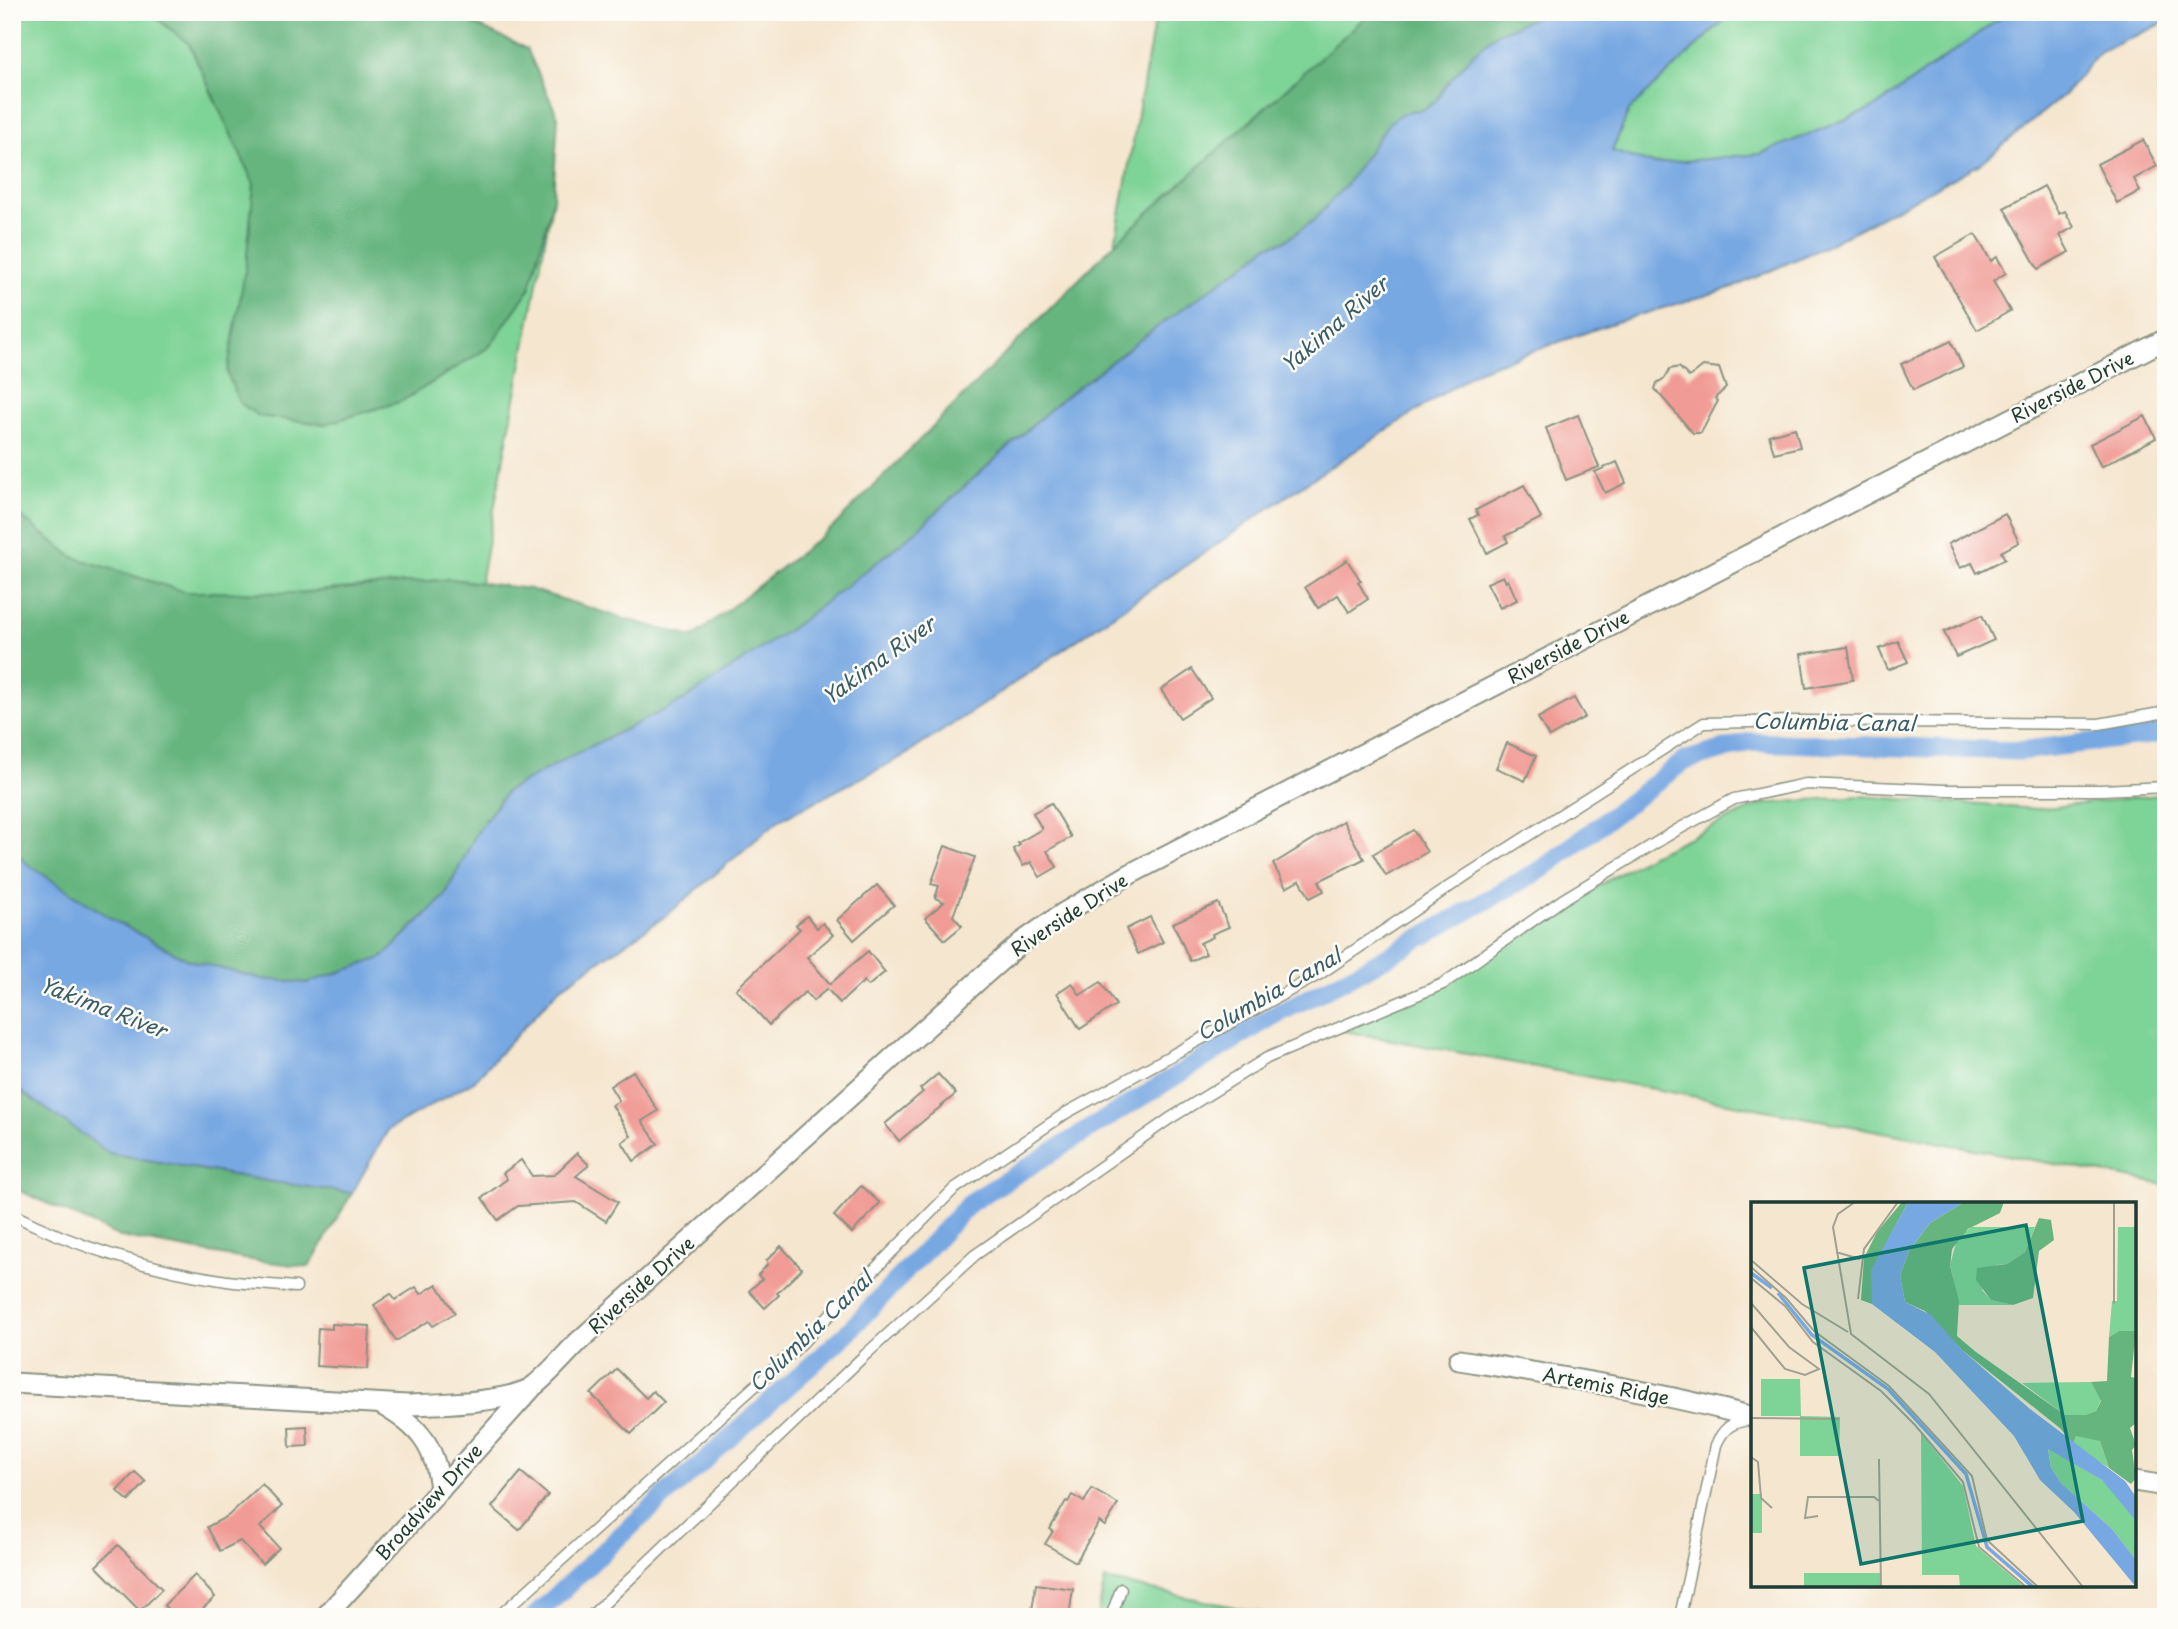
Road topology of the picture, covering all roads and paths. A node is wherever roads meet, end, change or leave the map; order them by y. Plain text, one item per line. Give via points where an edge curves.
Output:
1 (2166, 338) edge
2 (2166, 712) edge
3 (2166, 787) edge
4 (13, 1217) edge
5 (296, 1287) dead end
6 (1459, 1360) dead end
7 (12, 1383) edge
8 (533, 1387) junction
9 (381, 1404) junction
10 (1751, 1417) edge
11 (1751, 1419) edge
12 (2136, 1481) edge
13 (2166, 1486) edge
14 (440, 1490) junction
15 (1121, 1589) dead end
16 (325, 1617) edge
17 (498, 1617) edge
18 (590, 1617) edge
19 (1111, 1617) edge
20 (1680, 1617) edge

1 - 8 street, Riverside Drive via 1132,873 1062,914 982,976
2 - 17 lane via 2099,724 1704,723 1318,975 1066,1113 954,1189 795,1350
3 - 18 lane via 1944,790 1807,784 1734,799 1562,900 1443,984 1267,1058 1169,1119 975,1255
4 - 5 lane via 157,1267 226,1281
6 - 10 street, Artemis Ridge via 1590,1381
7 - 9 street, Riverside Drive
8 - 9 street, Riverside Drive via 470,1402
8 - 14 street, Broadview Drive
9 - 14 street via 427,1443 436,1462
11 - 20 lane via 1728,1426 1716,1445
12 - 13 street
14 - 16 street, Broadview Drive
15 - 19 lane

